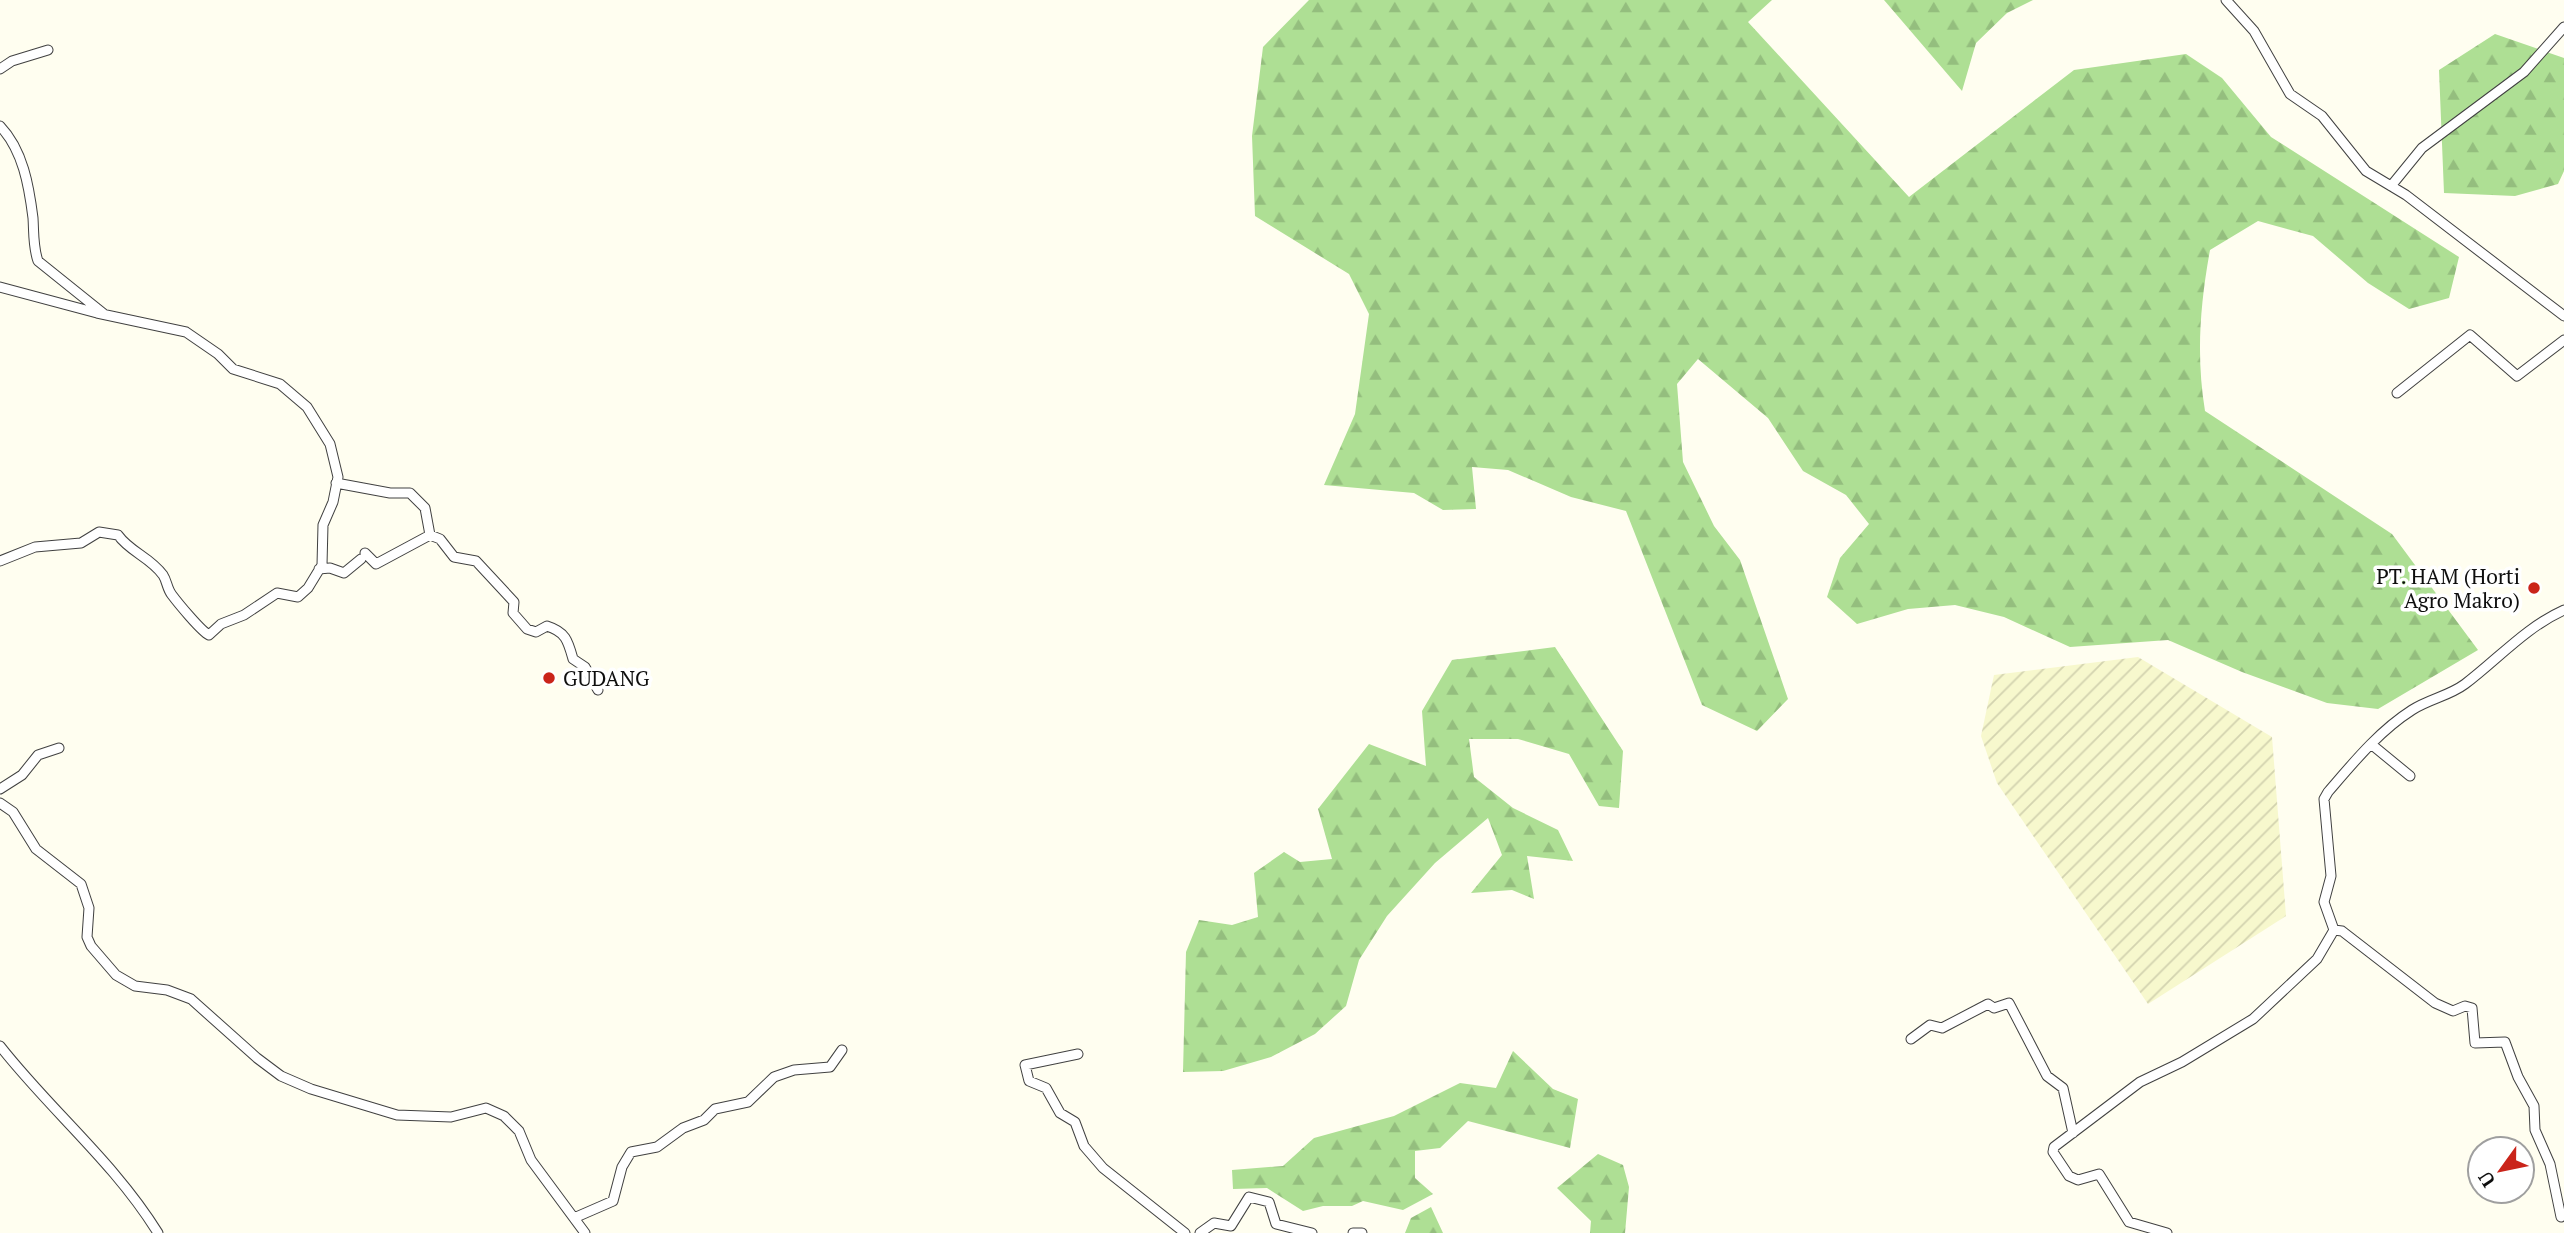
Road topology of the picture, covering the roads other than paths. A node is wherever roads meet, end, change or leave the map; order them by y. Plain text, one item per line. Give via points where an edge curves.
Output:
1 (2226, 0) edge
2 (2564, 27) edge
3 (48, 50) dead end
4 (0, 69) edge
5 (0, 126) edge
6 (2391, 186) junction
7 (0, 287) edge
8 (104, 314) junction
9 (2564, 316) edge
10 (2564, 340) edge
11 (2397, 393) dead end
12 (336, 483) junction
13 (430, 535) junction
14 (0, 561) edge
15 (319, 569) junction
16 (2564, 610) edge
17 (598, 690) dead end
18 (2371, 744) junction
19 (59, 748) dead end
20 (2410, 776) dead end
21 (0, 789) edge
22 (0, 803) edge
23 (2334, 930) junction
24 (1911, 1039) dead end
25 (0, 1046) edge
26 (842, 1050) dead end
27 (1078, 1054) dead end
28 (2073, 1133) junction
29 (2561, 1216) dead end
30 (574, 1218) junction
31 (158, 1233) edge
32 (585, 1233) edge
33 (1185, 1233) edge
34 (1200, 1233) edge
35 (1312, 1233) edge
36 (1353, 1233) edge
37 (1362, 1233) edge
38 (2167, 1233) edge

1 - 6 street via 2253,31 2290,94 2322,116 2366,171
2 - 6 street via 2530,66 2422,148
3 - 4 street
5 - 8 street via 25,172 38,261
6 - 9 street
7 - 8 street
8 - 12 street via 186,332 233,369 280,384 307,407 324,433 337,468
10 - 11 street via 2517,376 2470,335
12 - 13 street via 410,493 425,508
12 - 15 street via 323,525 324,556
13 - 15 street via 376,564 363,556 344,573
13 - 17 street via 440,538 454,557 476,561 514,602 513,613 527,629 536,632 547,626 562,633 569,640 573,660 586,667
14 - 15 street via 36,547 81,543 99,532 118,535 125,546 151,561 173,596 209,635 277,593 298,597
16 - 18 street via 2544,619 2448,695 2411,711
18 - 20 street
18 - 23 street via 2324,799 2331,876 2324,902
19 - 21 street via 40,753 22,775
22 - 30 street via 13,812 36,849 81,884 89,908 90,946 117,975 135,986 191,999 281,1076 311,1089 397,1115 451,1117 486,1108 504,1116
23 - 28 street via 2317,959 2253,1019 2140,1082
23 - 29 street via 2342,931 2435,1003 2453,1011 2472,1008 2475,1043 2504,1042 2534,1106 2535,1130 2550,1164
24 - 28 street via 1930,1025 1942,1028 1988,1004 1995,1008 2009,1003 2047,1076 2063,1088
25 - 31 street via 33,1088 103,1157
26 - 30 street via 830,1067 774,1077 748,1102 715,1109 657,1147 631,1152 613,1201
27 - 33 street via 1025,1065 1028,1081 1045,1087 1060,1113 1075,1122 1084,1146 1103,1168
28 - 38 street via 2053,1152 2069,1176 2078,1180 2099,1174 2129,1222
30 - 32 street
34 - 35 street via 1214,1223 1231,1226 1249,1197 1269,1202 1276,1224
36 - 37 street

